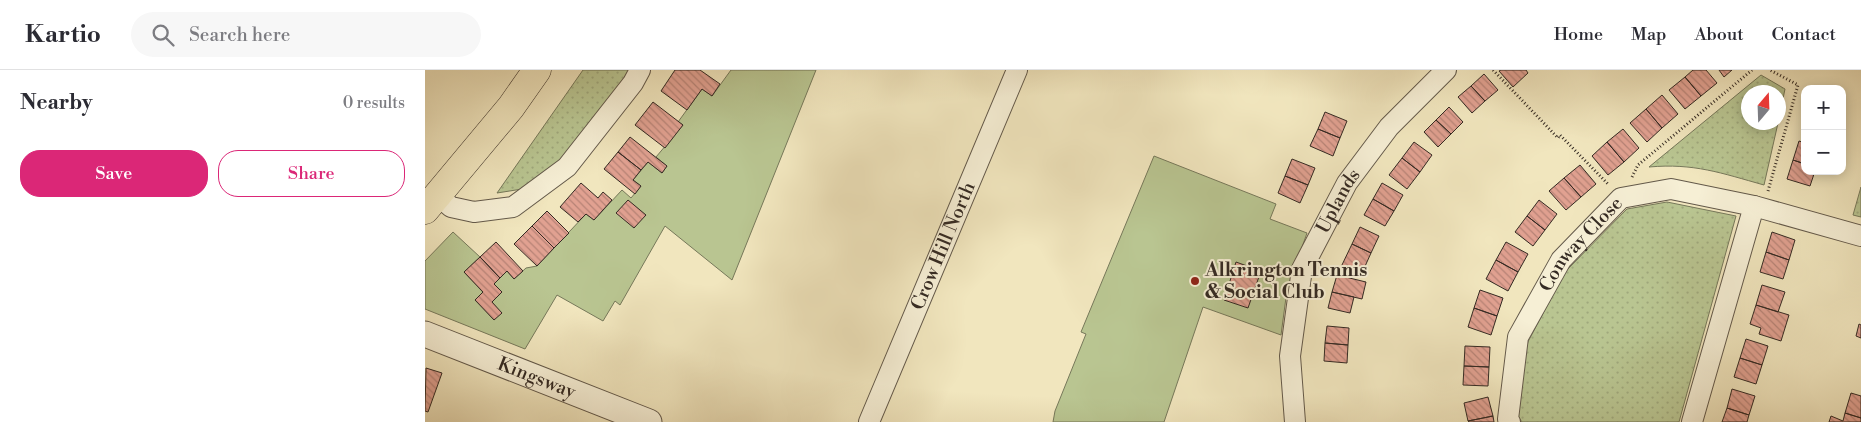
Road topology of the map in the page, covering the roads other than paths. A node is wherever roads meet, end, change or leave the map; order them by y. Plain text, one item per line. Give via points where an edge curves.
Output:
1 (537, 70) edge
2 (640, 70) edge
3 (1017, 70) edge
4 (1446, 70) edge
5 (431, 202) edge
6 (1754, 206) junction
7 (1861, 236) edge
8 (425, 334) edge
9 (649, 422) edge
10 (869, 422) edge
11 (1295, 422) edge
12 (1510, 422) edge
13 (1692, 422) edge

1 - 5 main road via 511,108
2 - 5 street via 567,167 513,207 469,211
3 - 10 street, Crow Hill North
4 - 11 street, Uplands via 1389,128 1347,182 1302,269 1290,356
6 - 7 street, Conway Close
6 - 12 street, Conway Close via 1671,189 1621,198 1561,260 1518,337
6 - 13 street
8 - 9 street, Kingsway

